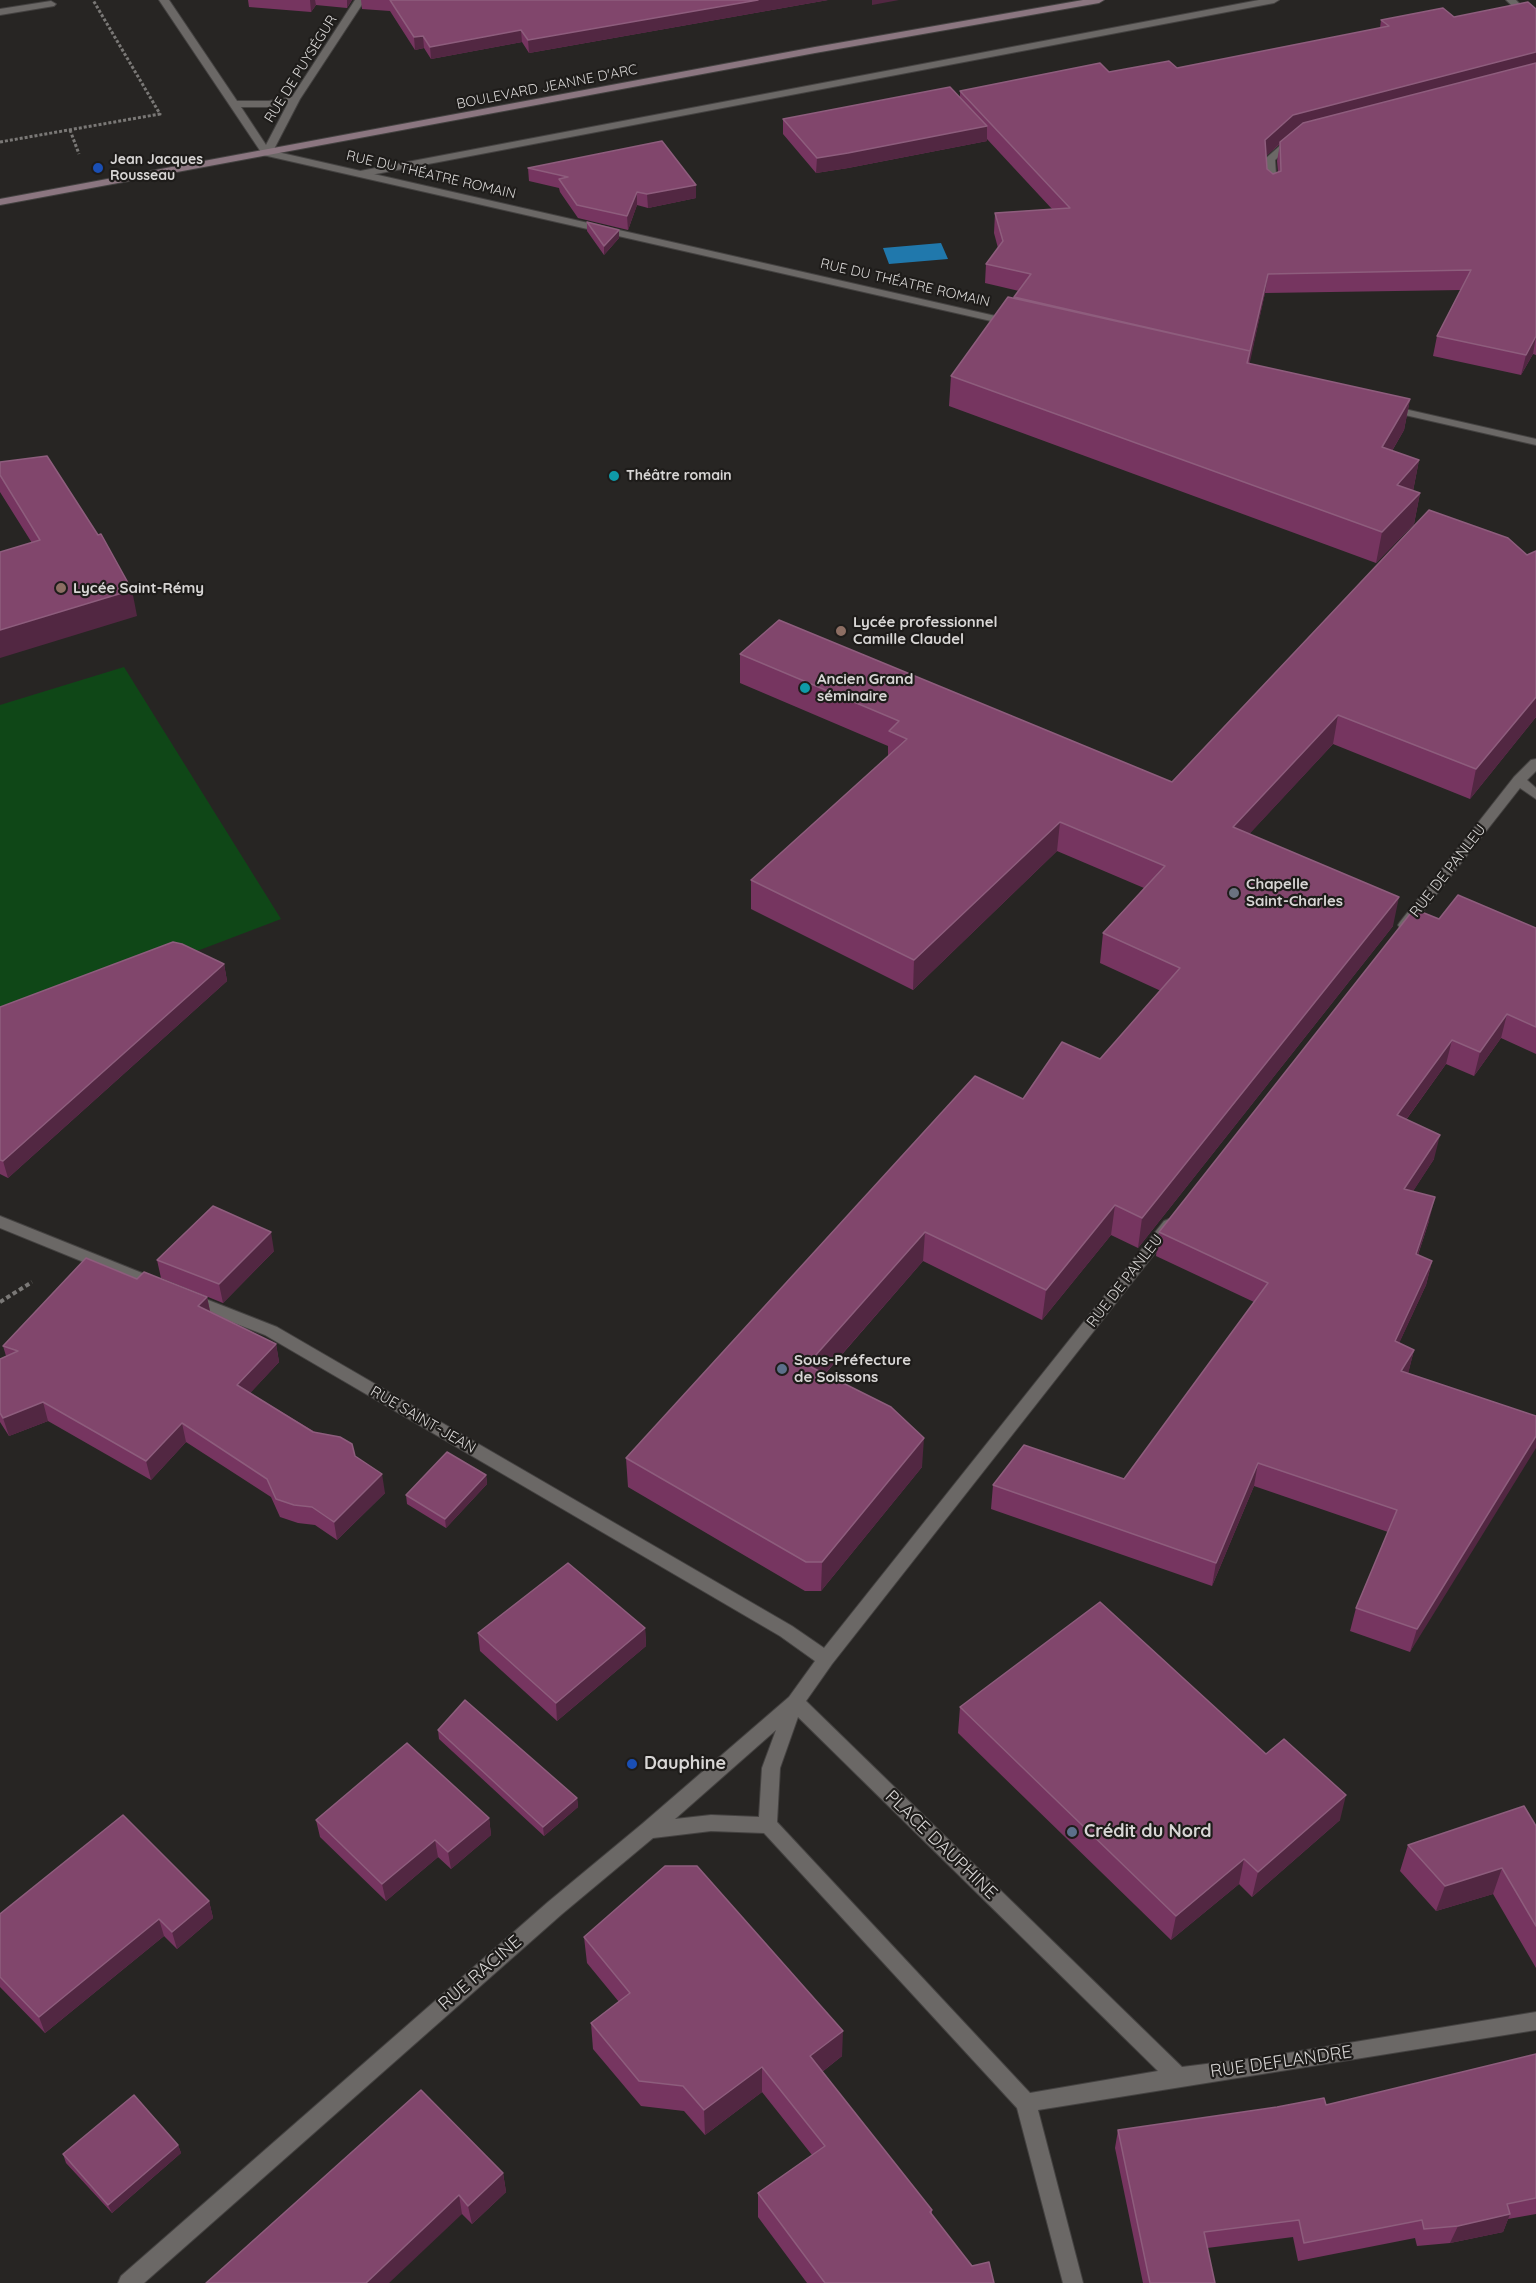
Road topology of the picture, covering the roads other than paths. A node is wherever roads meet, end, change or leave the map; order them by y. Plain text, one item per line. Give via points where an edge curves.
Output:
1 (164, 0) edge
2 (360, 0) edge
3 (1099, 0) edge
4 (1274, 0) edge
5 (1511, 0) edge
6 (51, 4) dead end
7 (0, 12) edge
8 (1536, 26) edge
9 (295, 99) junction
10 (234, 104) junction
11 (1306, 135) edge
12 (267, 153) junction
13 (360, 174) junction
14 (1272, 188) edge
15 (0, 202) edge
16 (1022, 325) edge
17 (1372, 405) edge
18 (1536, 442) edge
19 (1536, 763) edge
20 (1519, 780) junction
21 (1536, 795) edge
22 (1393, 940) edge
23 (1176, 1216) edge
24 (0, 1222) edge
25 (826, 1659) junction
26 (795, 1702) junction
27 (768, 1825) junction
28 (649, 1830) junction
29 (1536, 2021) edge
30 (1178, 2077) junction
31 (1026, 2103) junction
32 (129, 2283) edge
33 (1073, 2283) edge

1 - 10 street
2 - 9 street, RUE DE PUYSÉGUR
3 - 12 street, BOULEVARD JEANNE D'ARC
4 - 13 street
5 - 8 street
6 - 7 street
9 - 10 street
9 - 12 street, RUE DE PUYSÉGUR
10 - 12 street
11 - 14 street via 1295,138 1270,159
12 - 13 street, RUE DU THÉATRE ROMAIN
12 - 15 street, BOULEVARD JEANNE D'ARC
13 - 16 street, RUE DU THÉATRE ROMAIN
17 - 18 street
19 - 20 street, RUE DE PANLEU
20 - 21 street
20 - 22 street, RUE DE PANLEU
23 - 25 street, RUE DE PANLEU
24 - 25 street, RUE SAINT-JEAN via 271,1331 786,1631
25 - 26 street, RUE RACINE
26 - 27 street via 771,1768
26 - 28 street, RUE RACINE
26 - 30 street, PLACE DAUPHINE
27 - 28 street via 711,1823
27 - 31 street
28 - 32 street, RUE RACINE
29 - 30 street, RUE DEFLANDRE
30 - 31 street, RUE DEFLANDRE
31 - 33 street

